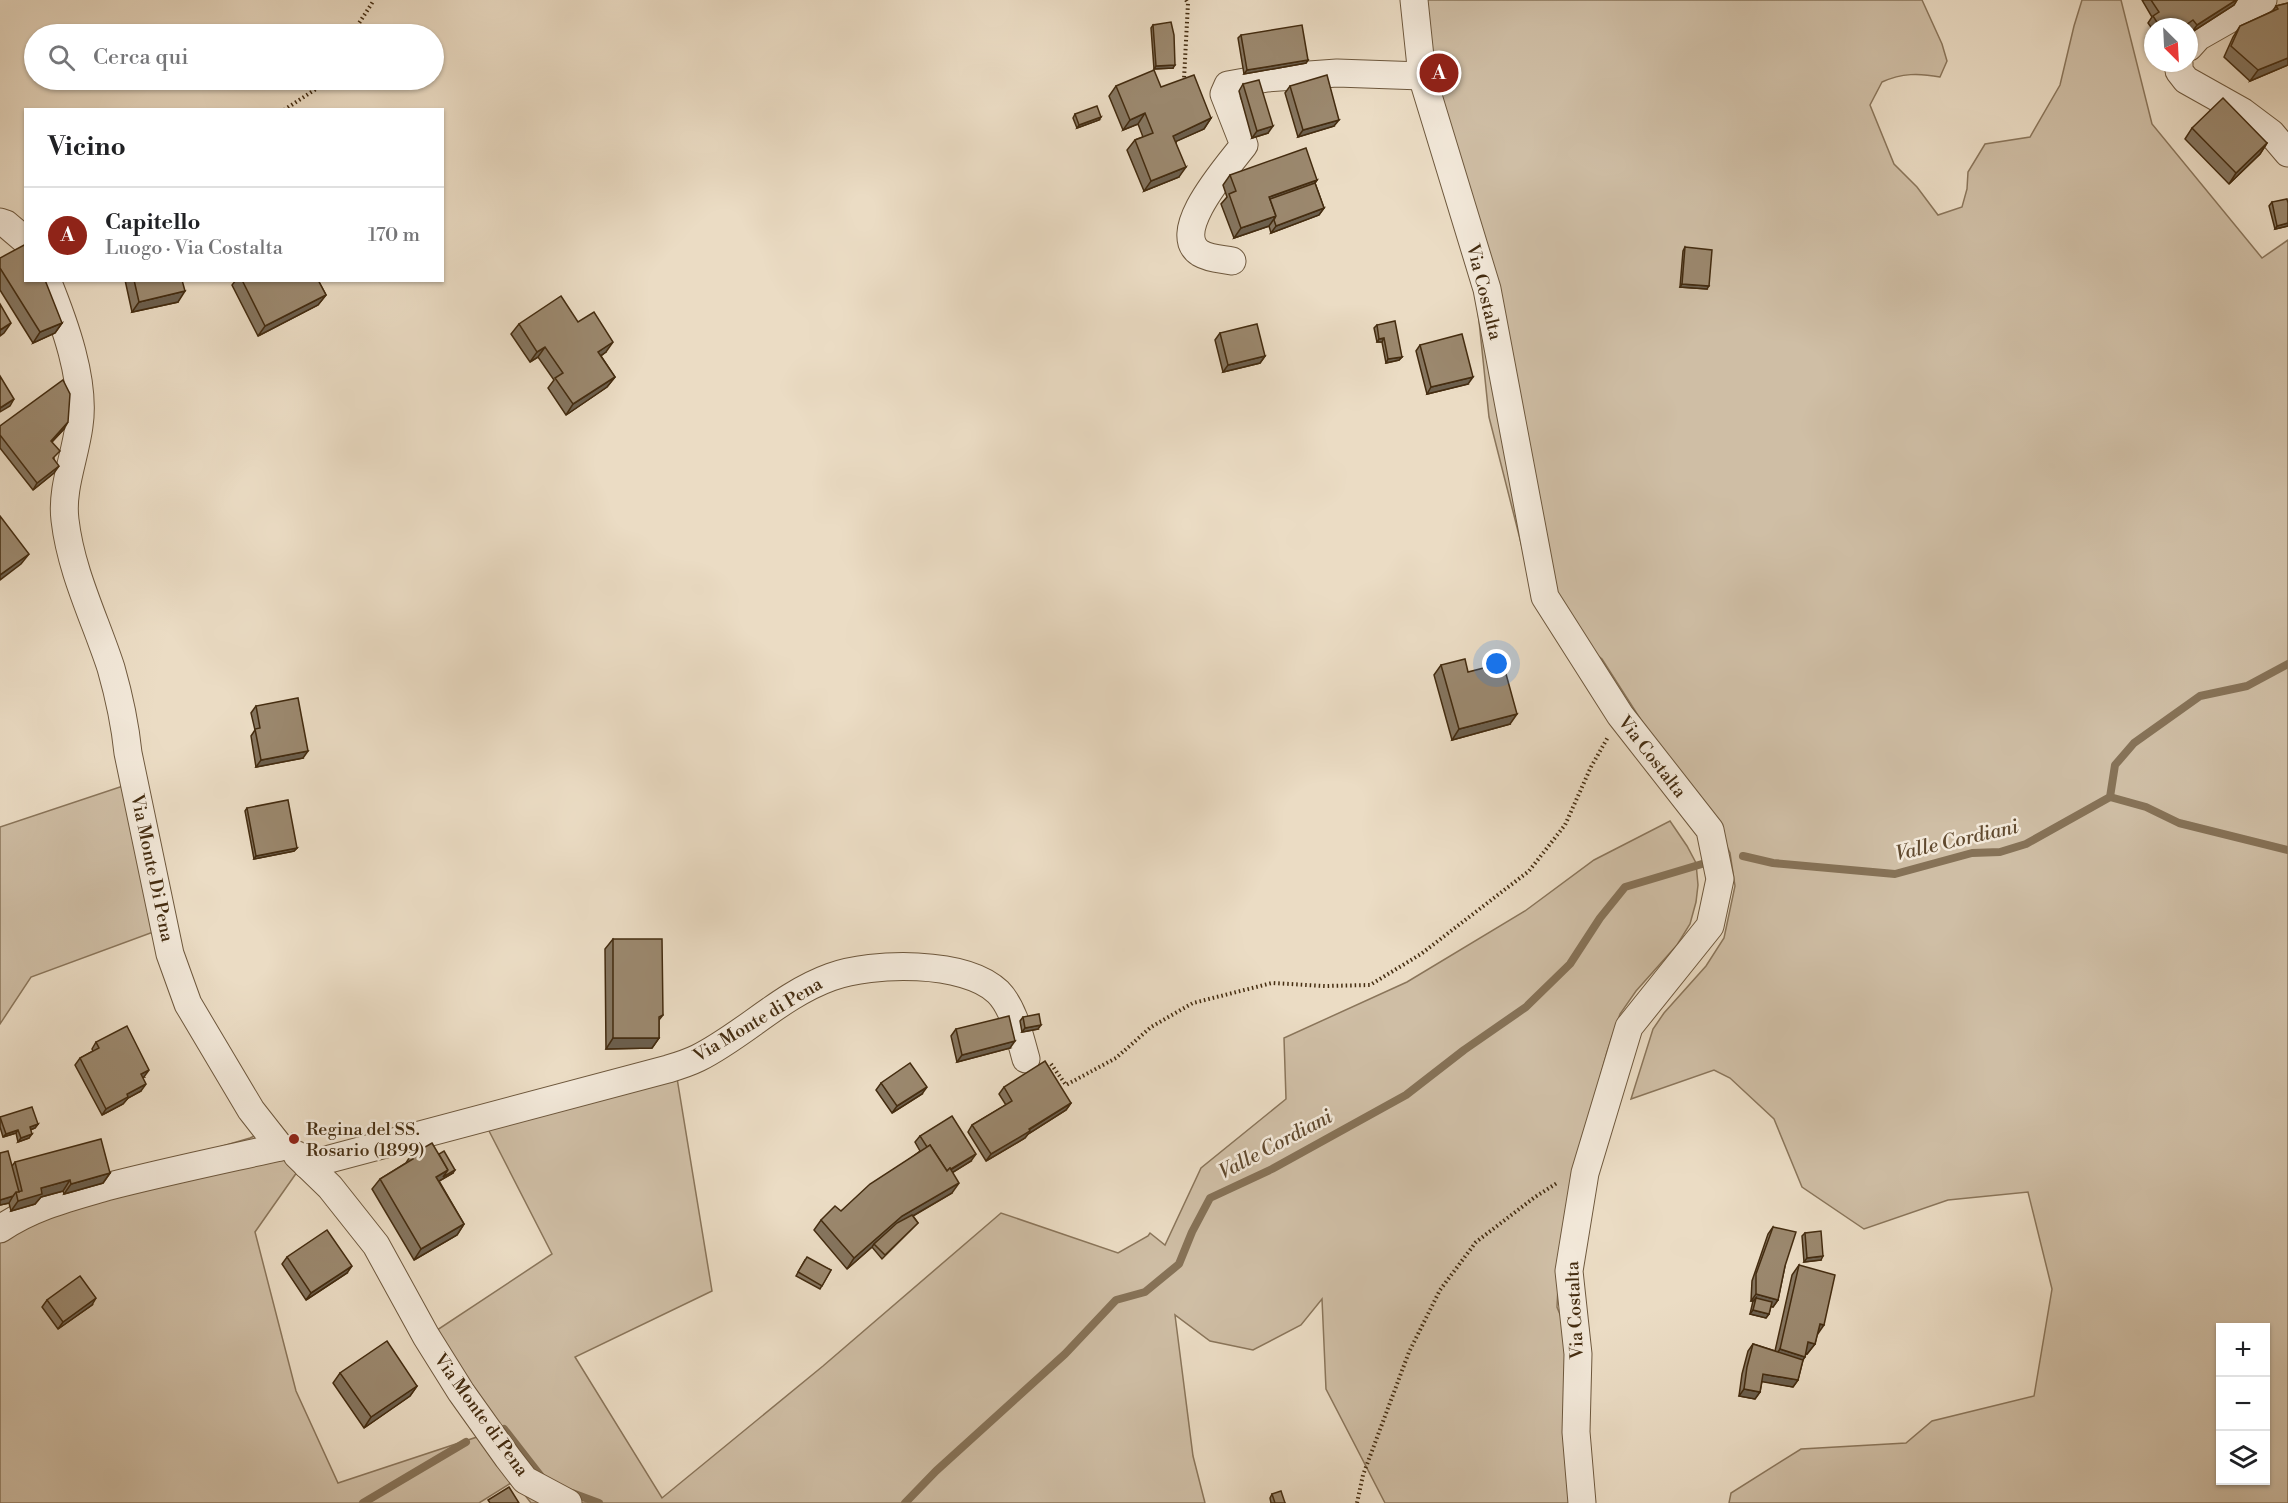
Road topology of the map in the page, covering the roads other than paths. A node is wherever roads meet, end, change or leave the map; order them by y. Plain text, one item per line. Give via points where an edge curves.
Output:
1 (1414, 0) edge
2 (2263, 0) edge
3 (2198, 37) edge
4 (2181, 72) edge
5 (1422, 76) junction
6 (2288, 153) edge
7 (0, 222) edge
8 (24, 239) edge
9 (1232, 261) dead end
10 (48, 282) edge
11 (1026, 1059) road end
12 (280, 1147) junction
13 (307, 1165) junction
14 (0, 1229) edge
15 (568, 1503) edge
16 (1582, 1503) edge

1 - 5 street, Via Costalta
2 - 3 street
4 - 6 street via 2186,80 2243,112 2271,133
5 - 9 street via 1337,73 1228,85 1224,94 1244,145 1193,218 1190,239 1199,252
5 - 16 street, Via Costalta via 1487,290 1545,597 1620,715 1710,830 1720,879 1710,926 1629,1027 1585,1173 1569,1271 1578,1354 1576,1432
7 - 8 street
10 - 12 street, Via Monte Di Pena via 81,395 80,425 66,491 64,517 69,547 111,668 170,954 188,1004 251,1110
11 - 13 street, Via Monte di Pena via 1010,1011 998,993 981,981 934,967 864,970 831,977 789,998 698,1058 668,1070
12 - 13 street, Via Monte di Pena via 293,1152
12 - 14 street via 50,1203
13 - 15 street, Via Monte di Pena via 330,1187 376,1245 432,1346 508,1458 525,1480

